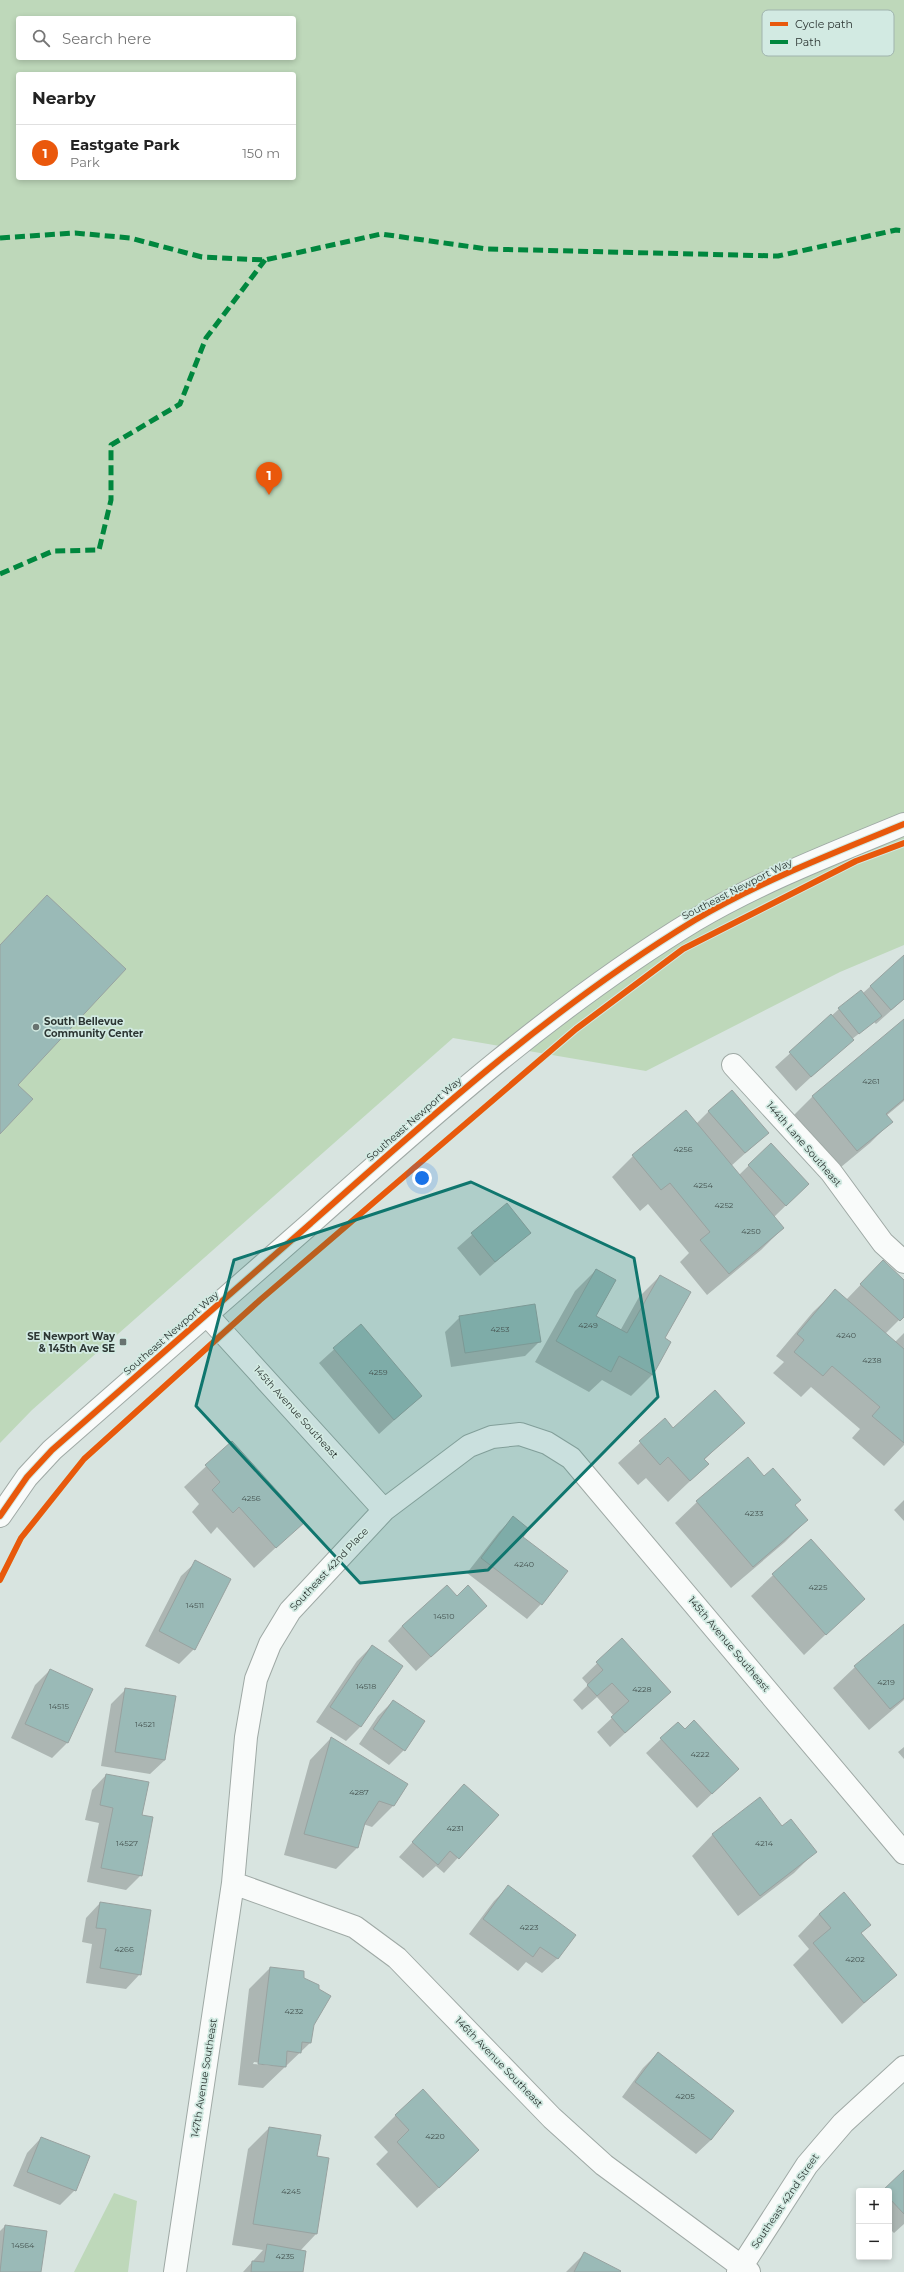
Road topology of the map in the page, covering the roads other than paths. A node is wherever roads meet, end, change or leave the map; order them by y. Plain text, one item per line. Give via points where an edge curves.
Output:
1 (904, 824) edge
2 (733, 1065) dead end
3 (904, 1262) edge
4 (208, 1315) junction
5 (547, 1443) joint
6 (384, 1510) junction
7 (0, 1516) edge
8 (904, 1853) edge
9 (233, 1883) junction
10 (904, 2067) edge
11 (742, 2270) edge
12 (175, 2272) edge

1 - 4 street, Southeast Newport Way via 786,874 704,915 620,968 532,1033 451,1100
2 - 3 street, 144th Lane Southeast via 831,1172 884,1243
4 - 6 street, 145th Avenue Southeast
4 - 7 street, Southeast Newport Way via 52,1450 27,1477
5 - 6 street, Southeast 42nd Place via 520,1434 492,1437 469,1446
5 - 8 street, 145th Avenue Southeast via 571,1458 591,1479
6 - 9 street, Southeast 42nd Place via 290,1611 270,1644 256,1680 246,1738
9 - 11 street, 146th Avenue Southeast via 356,1927 397,1958 552,2118 592,2154
9 - 12 street, 147th Avenue Southeast
10 - 11 street, Southeast 42nd Street via 843,2122 807,2165

